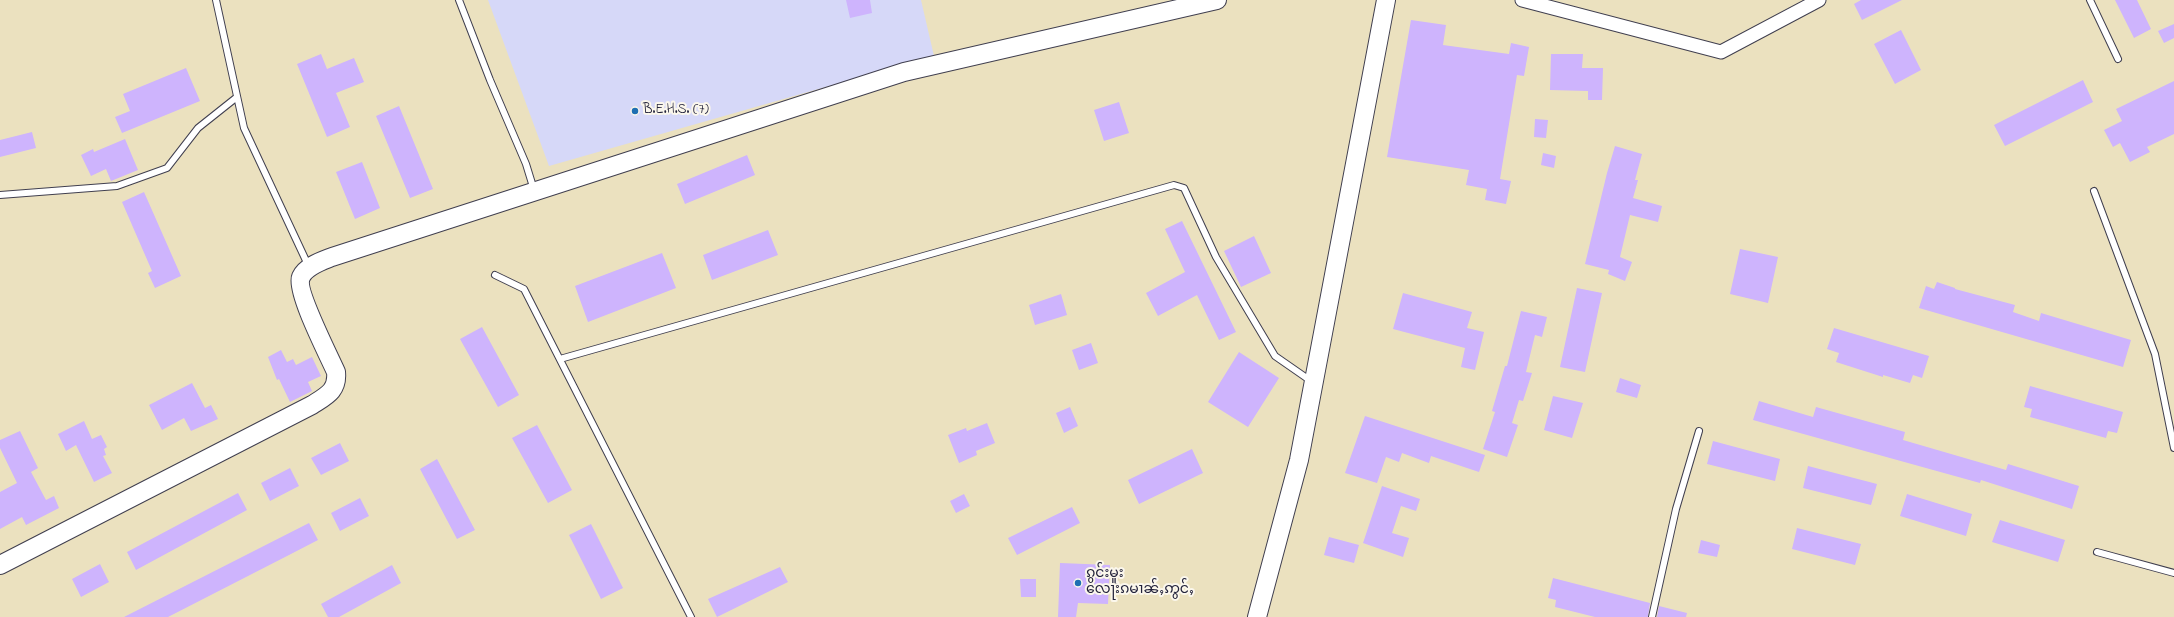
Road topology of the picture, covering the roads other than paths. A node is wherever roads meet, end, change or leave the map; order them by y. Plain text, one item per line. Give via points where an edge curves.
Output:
1 (216, 0) edge
2 (459, 0) edge
3 (1217, 0) edge
4 (1386, 0) edge
5 (1522, 0) edge
6 (1819, 0) edge
7 (2090, 0) edge
8 (2118, 59) dead end
9 (237, 97) junction
10 (535, 191) junction
11 (2094, 192) dead end
12 (0, 195) edge
13 (309, 268) junction
14 (496, 275) dead end
15 (560, 359) junction
16 (1314, 383) junction
17 (1699, 431) dead end
18 (2174, 448) edge
19 (2097, 552) dead end
20 (0, 565) edge
21 (2174, 573) edge
22 (691, 617) edge
23 (1257, 617) edge
24 (1652, 617) edge

1 - 9 lane
2 - 10 lane
3 - 10 street via 904,72
4 - 16 street
5 - 6 street via 1721,52
7 - 8 lane
9 - 12 lane via 198,128 166,168 117,186
9 - 13 lane via 244,128
10 - 13 street via 332,256
11 - 18 lane via 2155,354
13 - 20 street via 302,276 301,291 336,372 337,381 333,390 312,405
14 - 15 lane via 524,289
15 - 16 lane via 1174,185 1184,188 1216,257 1275,356
15 - 22 lane
16 - 23 street via 1299,460
17 - 24 lane via 1676,509
19 - 21 lane

